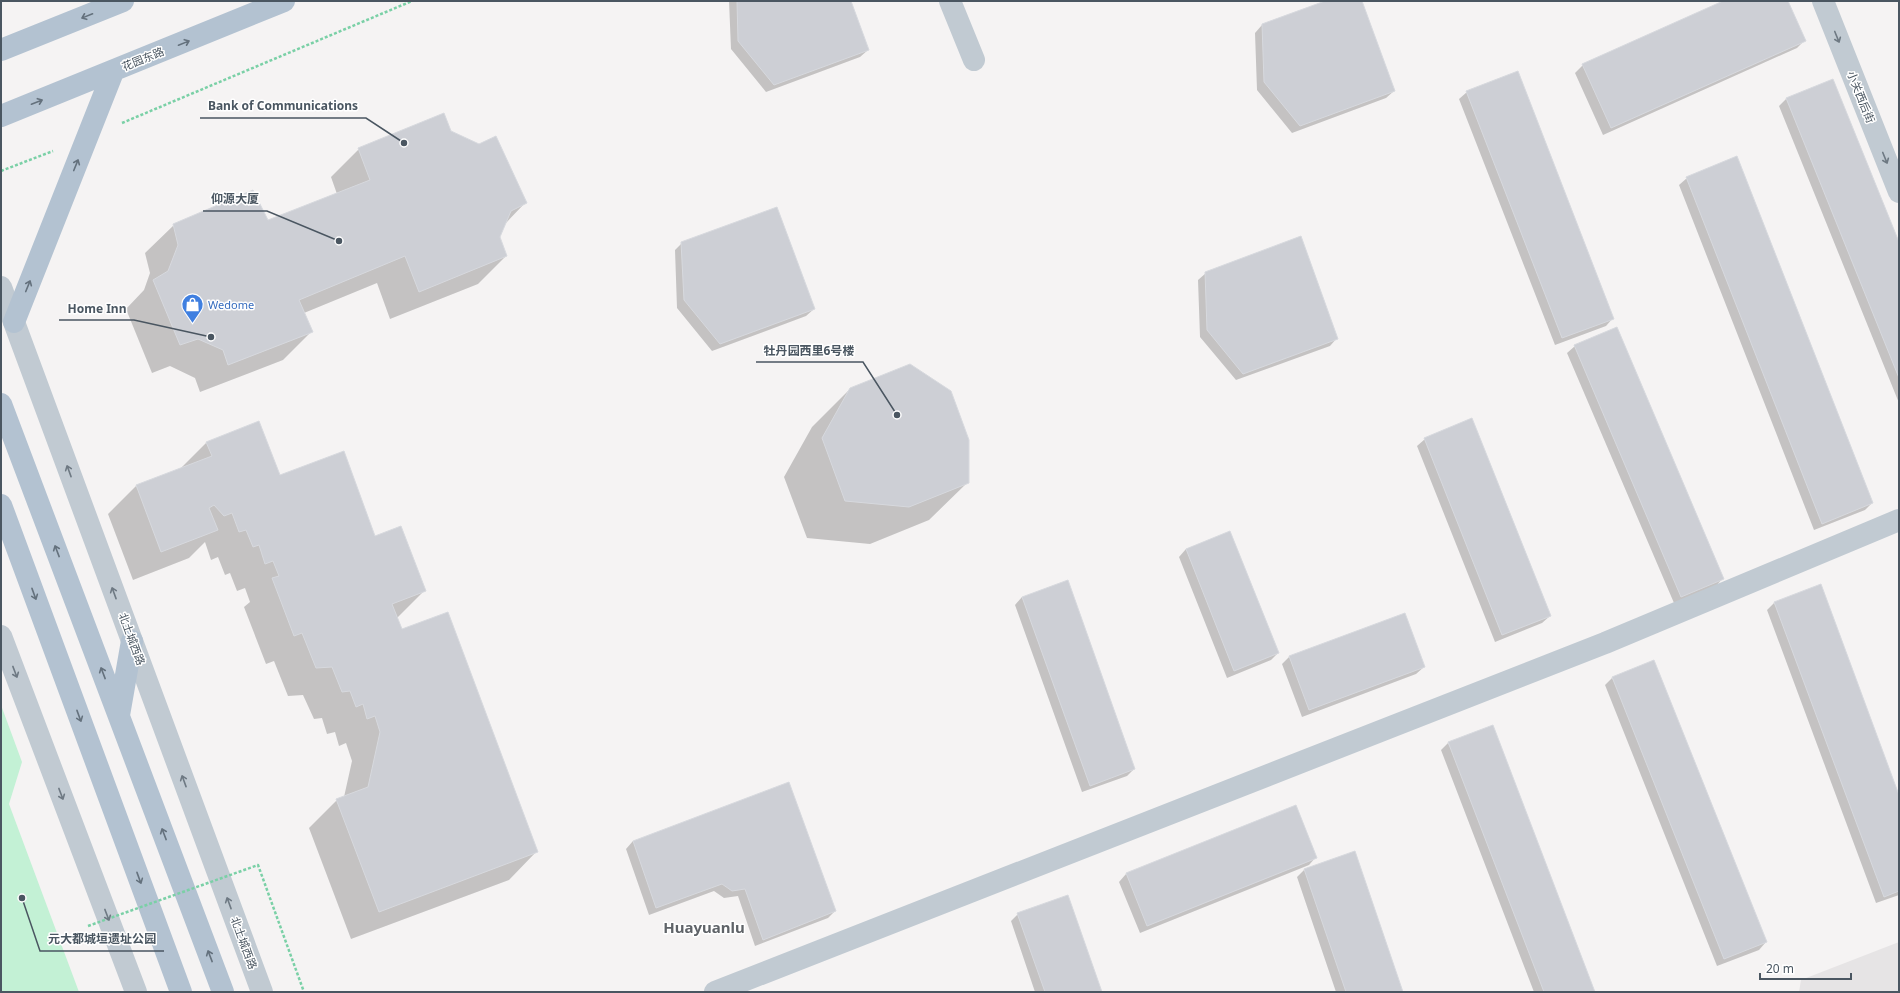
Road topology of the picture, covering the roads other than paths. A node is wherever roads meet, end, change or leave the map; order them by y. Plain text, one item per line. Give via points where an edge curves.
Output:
1 (123, 1) edge
2 (284, 1) edge
3 (950, 1) edge
4 (1823, 1) edge
5 (1, 50) edge
6 (974, 60) dead end
7 (113, 72) junction
8 (1, 116) edge
9 (1899, 192) edge
10 (1, 287) edge
11 (14, 322) junction
12 (1, 404) edge
13 (1, 505) edge
14 (1899, 520) edge
15 (1, 636) edge
16 (132, 641) junction
17 (119, 716) junction
18 (136, 992) edge
19 (181, 992) edge
20 (224, 992) edge
21 (262, 992) edge
22 (715, 992) edge

1 -> 5 main road
7 -> 2 main road, 花园东路
3 - 6 street
4 -> 9 street, 小关西后街
8 -> 7 main road, 花园东路
11 -> 7 main road
10 - 11 street, 北土城西路
16 -> 11 street, 北土城西路
17 -> 12 main road
13 -> 19 main road
14 - 22 street via 1605,643
15 -> 18 street
16 - 17 main road
21 -> 16 street, 北土城西路
20 -> 17 main road

